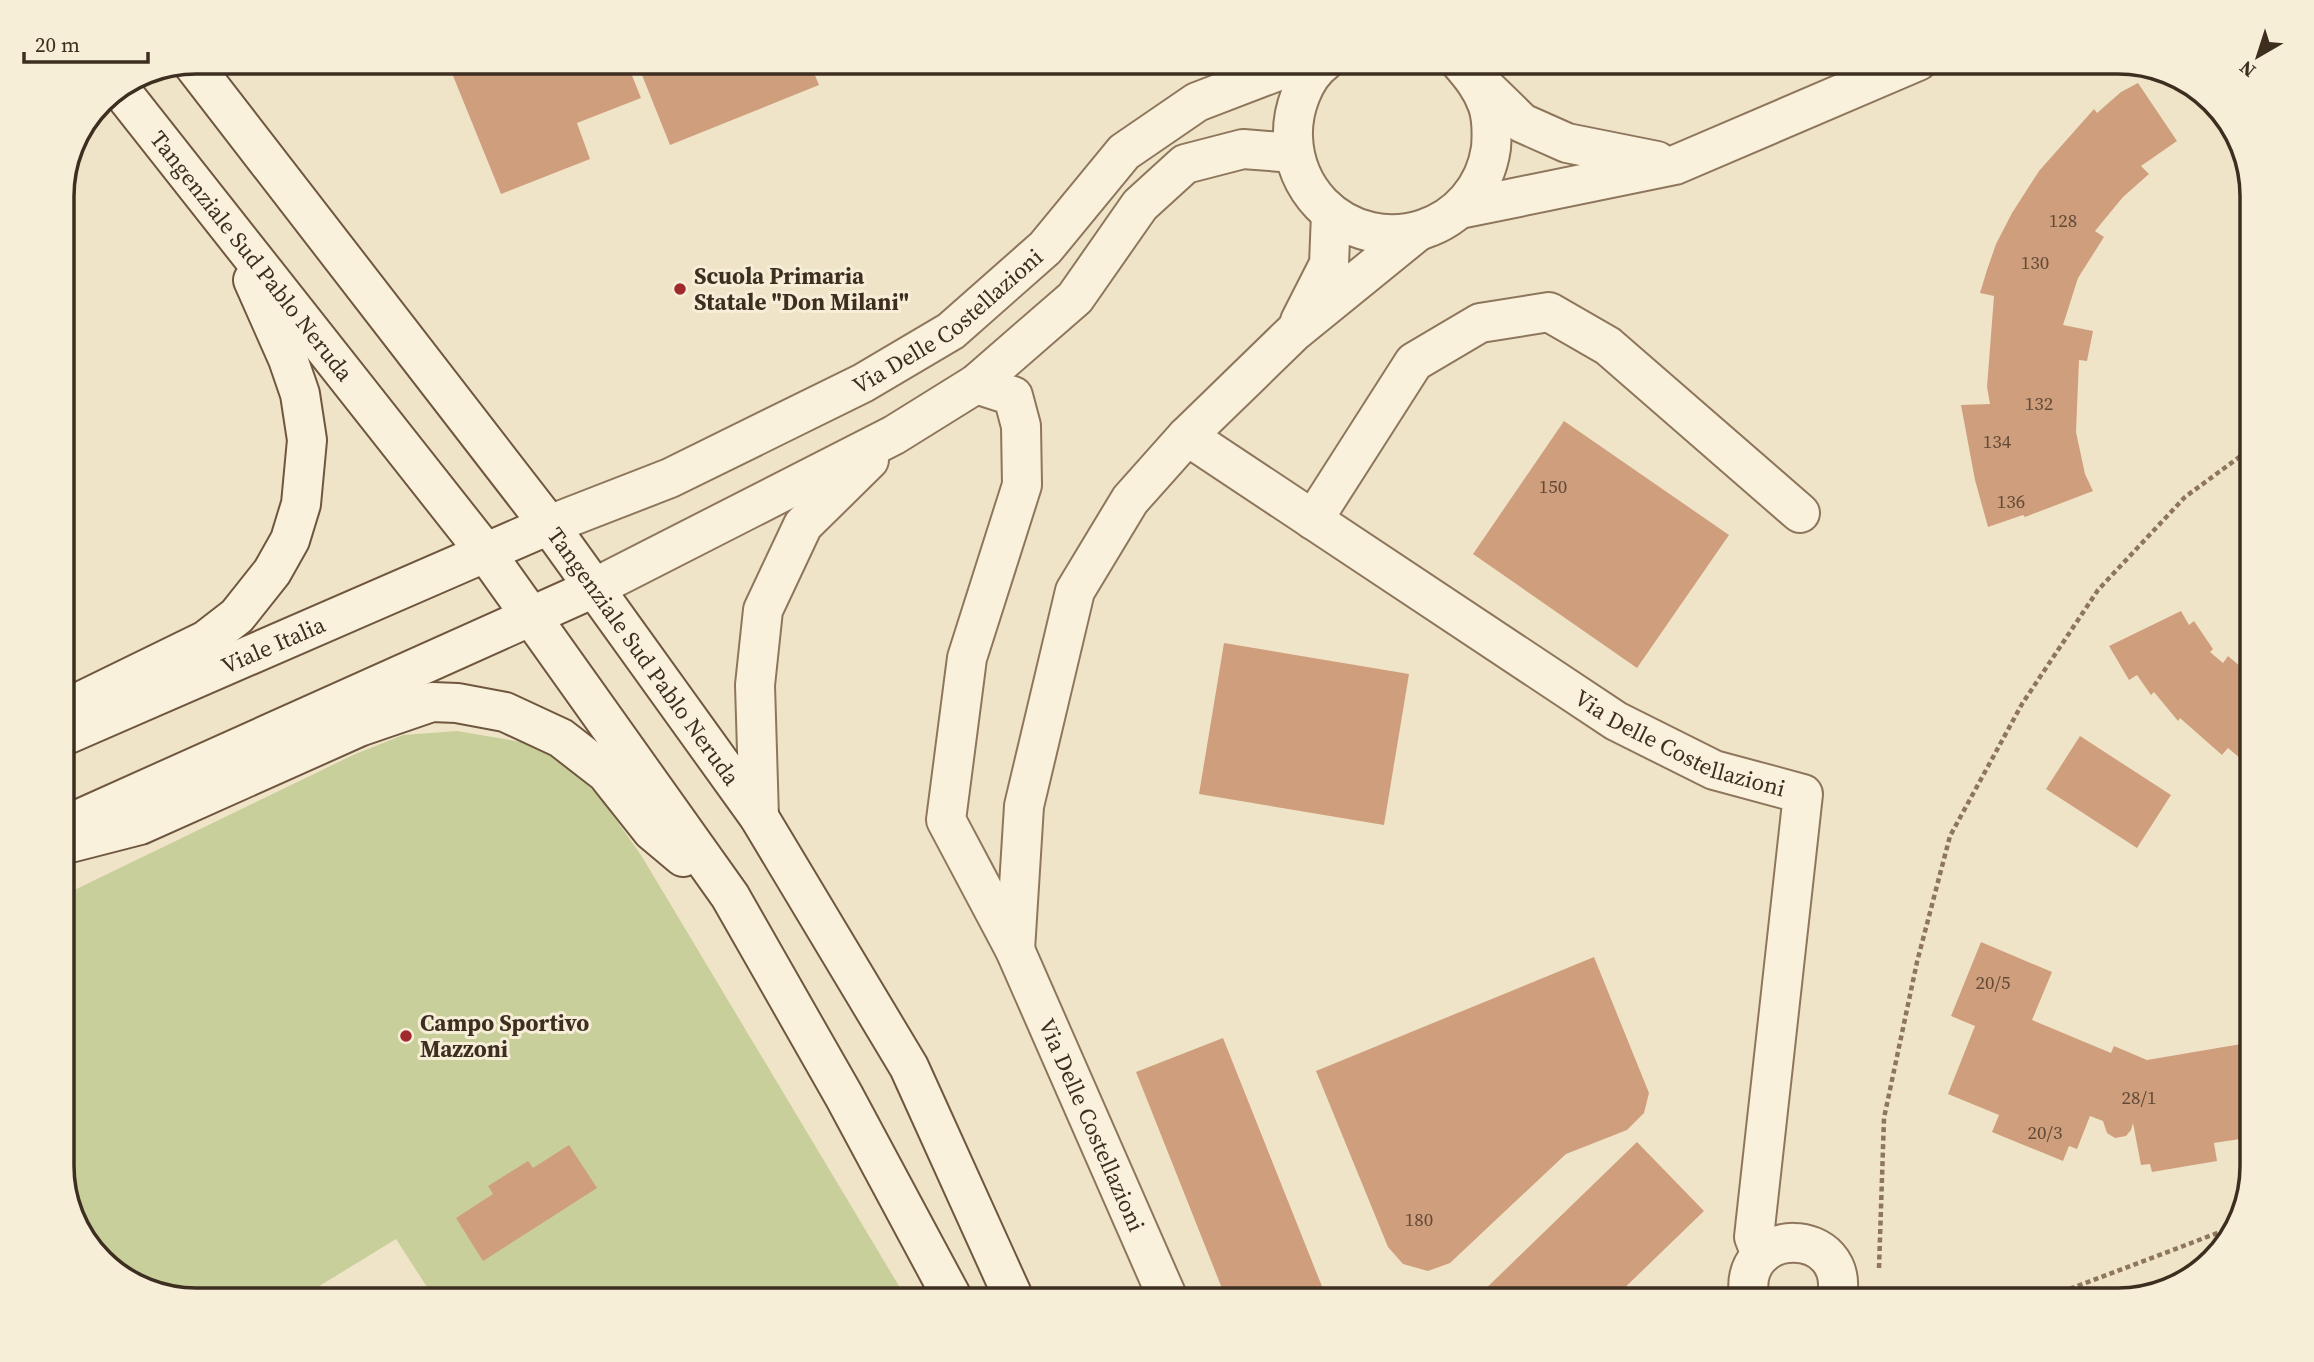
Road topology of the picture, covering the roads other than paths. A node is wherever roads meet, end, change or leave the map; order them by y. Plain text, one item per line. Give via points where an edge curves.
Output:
1 (200, 74) edge
2 (1270, 74) edge
3 (1315, 74) edge
4 (1470, 74) edge
5 (1473, 74) edge
6 (1887, 74) edge
7 (126, 96) edge
8 (1294, 153) junction
9 (1675, 164) junction
10 (1460, 209) junction
11 (1331, 214) junction
12 (231, 230) junction
13 (1418, 232) junction
14 (1294, 332) junction
15 (976, 384) junction
16 (894, 435) junction
17 (1187, 436) junction
18 (1800, 513) dead end
19 (1313, 520) junction
20 (549, 526) junction
21 (486, 553) junction
22 (594, 588) junction
23 (533, 616) junction
24 (74, 707) edge
25 (74, 732) edge
26 (759, 817) junction
27 (74, 822) edge
28 (74, 842) edge
29 (730, 896) junction
30 (1015, 950) junction
31 (1761, 1255) junction
32 (947, 1288) edge
33 (1009, 1288) edge
34 (1163, 1288) edge
35 (1750, 1288) edge
36 (1839, 1288) edge

1 - 20 street, Tangenziale Sud Pablo Neruda
2 - 20 street, Via Delle Costellazioni via 1197,102 1124,152 1045,248 951,331 863,383 670,478
3 - 8 street via 1303,90 1293,121
4 - 10 street via 1489,108 1492,136 1489,163
5 - 9 street via 1522,123 1567,143
6 - 9 street
7 - 12 street, Tangenziale Sud Pablo Neruda
8 - 11 street via 1301,177
8 - 15 street via 1242,149 1185,164 1140,205 1075,298
9 - 10 street
10 - 13 street via 1440,224
11 - 13 street via 1358,229 1387,235
11 - 14 street, Via Delle Costellazioni via 1329,264
12 - 21 street, Tangenziale Sud Pablo Neruda
12 - 24 street via 300,394 307,440 301,504 290,540 237,617 206,640
13 - 14 street, Via Delle Costellazioni
14 - 17 street, Via Delle Costellazioni
15 - 16 street
15 - 30 street, Via Delle Costellazioni via 1013,396 1021,426 1023,485 967,658 946,820
16 - 22 street
16 - 26 street via 803,525 763,610 755,685
17 - 19 street, Via Delle Costellazioni
17 - 30 street, Via Delle Costellazioni via 1130,500 1075,591 1024,806
18 - 19 street via 1608,346 1549,312 1480,323 1414,362
19 - 31 street, Via Delle Costellazioni via 1616,721 1714,770 1804,794 1754,1237
20 - 21 street, Via Delle Costellazioni
20 - 22 street, Tangenziale Sud Pablo Neruda
21 - 23 street, Tangenziale Sud Pablo Neruda
21 - 25 street, Viale Italia
22 - 23 street
22 - 26 street, Tangenziale Sud Pablo Neruda
23 - 27 street
23 - 29 street, Tangenziale Sud Pablo Neruda
26 - 33 street, Tangenziale Sud Pablo Neruda via 909,1067
28 - 29 street via 140,825 359,727 432,702 457,703 505,712 561,738 606,773 652,831
29 - 32 street, Tangenziale Sud Pablo Neruda
30 - 34 street, Via Delle Costellazioni
31 - 35 street, Via Delle Costellazioni via 1749,1276
31 - 36 street via 1794,1241 1812,1245 1837,1271

